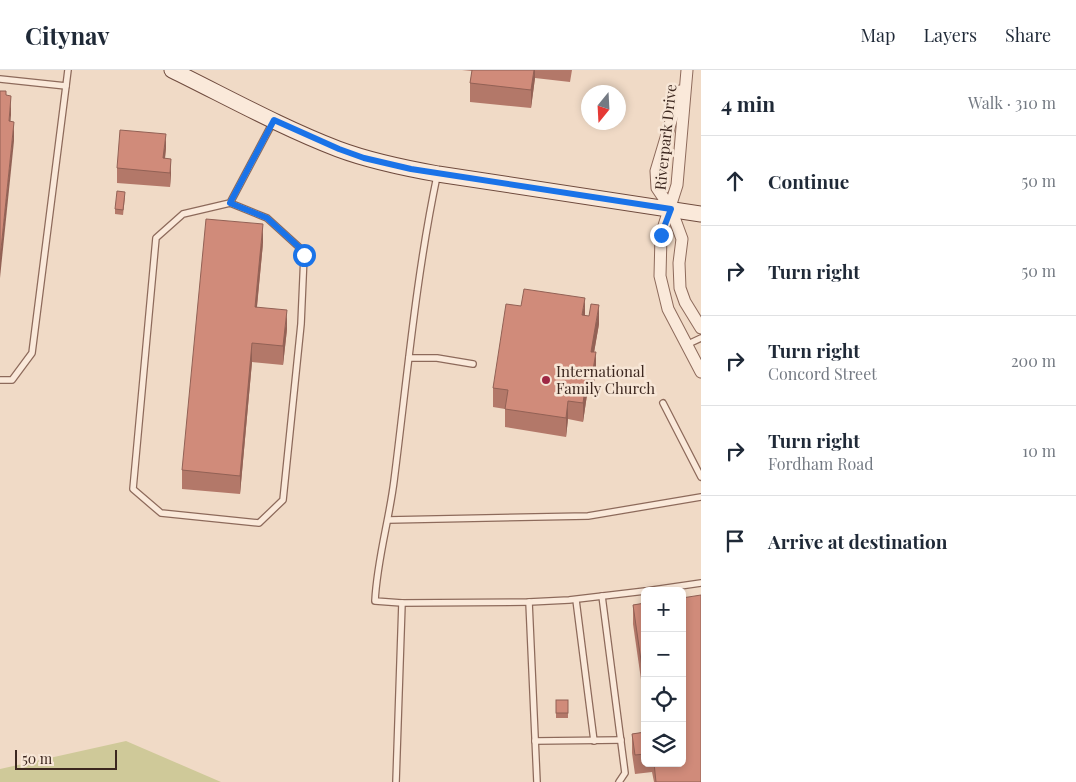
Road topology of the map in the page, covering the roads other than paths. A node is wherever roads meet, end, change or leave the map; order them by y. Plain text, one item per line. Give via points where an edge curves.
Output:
1 (68, 70) edge
2 (172, 70) edge
3 (686, 70) edge
4 (0, 78) edge
5 (66, 86) junction
6 (274, 120) junction
7 (438, 174) junction
8 (230, 203) junction
9 (671, 209) junction
10 (701, 214) edge
11 (701, 328) edge
12 (701, 338) edge
13 (686, 345) junction
14 (409, 358) junction
15 (473, 364) dead end
16 (701, 372) edge
17 (0, 380) edge
18 (662, 403) dead end
19 (701, 477) edge
20 (701, 497) edge
21 (388, 520) junction
22 (701, 583) edge
23 (674, 587) edge
24 (641, 592) edge
25 (602, 596) junction
26 (576, 600) junction
27 (529, 602) junction
28 (402, 603) junction
29 (620, 740) junction
30 (535, 741) junction
31 (594, 741) junction
32 (396, 782) edge
33 (537, 782) edge
34 (620, 782) edge

1 - 5 lane
2 - 6 street
3 - 9 street, Riverpark Drive via 677,185
3 - 9 street, Riverpark Drive via 656,171 657,188
4 - 5 lane
5 - 17 lane via 32,353 12,380
6 - 7 street via 364,158
6 - 8 lane
7 - 9 street
7 - 14 lane via 419,274
8 - 8 lane via 267,218 304,255 301,324 282,500 259,523 161,513 133,488 156,238 183,214
9 - 10 street
9 - 11 street via 682,240 680,288
9 - 13 street via 661,235 660,276 668,309
12 - 13 lane
13 - 16 street
14 - 15 lane via 437,358
14 - 21 lane
18 - 19 lane
20 - 21 lane via 588,516
21 - 28 lane via 376,578 375,601
22 - 23 lane
24 - 25 lane
25 - 26 lane
25 - 29 lane
26 - 27 lane
26 - 31 lane
27 - 28 lane
27 - 30 lane
28 - 32 lane
29 - 31 lane
29 - 34 lane via 625,773
30 - 31 lane
30 - 33 lane

